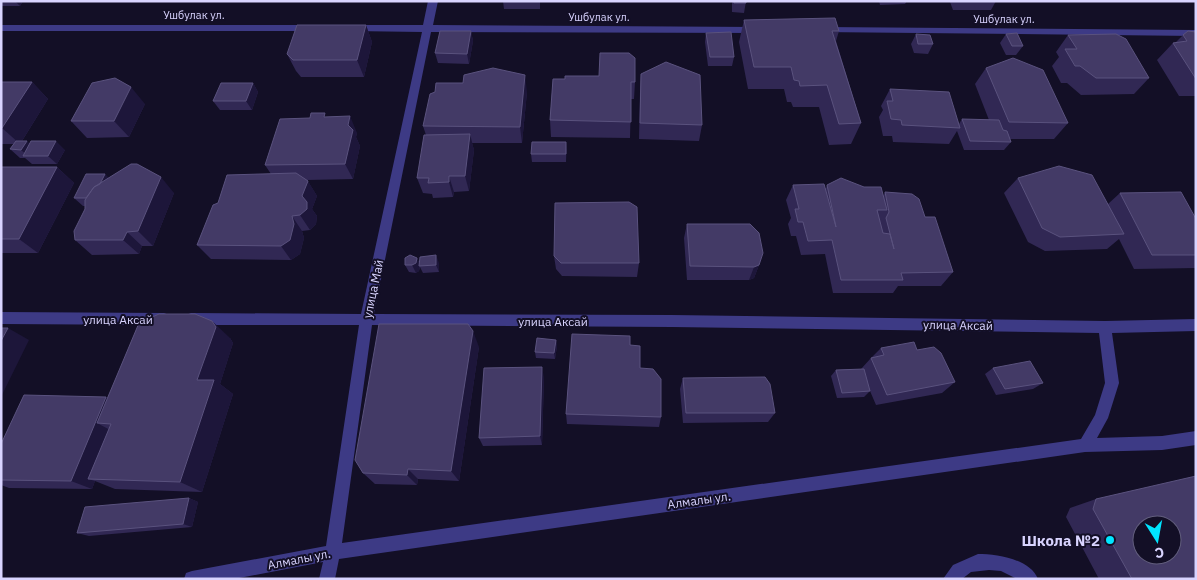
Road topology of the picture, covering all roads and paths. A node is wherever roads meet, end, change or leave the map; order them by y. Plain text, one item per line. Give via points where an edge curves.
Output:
1 (433, 1) edge
2 (1, 28) edge
3 (318, 28) edge
4 (338, 28) edge
5 (427, 28) junction
6 (767, 30) edge
7 (816, 30) edge
8 (1196, 33) edge
9 (1, 318) edge
10 (366, 320) junction
11 (1196, 326) edge
12 (1105, 327) junction
13 (1196, 438) edge
14 (1085, 445) junction
15 (333, 552) junction
16 (192, 579) edge
17 (327, 579) edge
18 (951, 579) edge
19 (1030, 579) edge

1 - 5 street, улица Май
2 - 3 street, Ушбулак ул.
4 - 5 street, Ушбулак ул.
5 - 6 street, Ушбулак ул.
5 - 10 street, улица Май
7 - 8 street, Ушбулак ул.
9 - 10 street, улица Аксай
10 - 12 street, улица Аксай
10 - 15 street, улица Май
11 - 12 street, улица Аксай
12 - 14 street via 1112,383 1100,418
13 - 14 street, Алмалы ул. via 1162,443
14 - 15 street, Алмалы ул.
15 - 16 street, Алмалы ул.
15 - 17 street, улица Май
18 - 19 street via 955,572 968,564 985,561 1007,566

